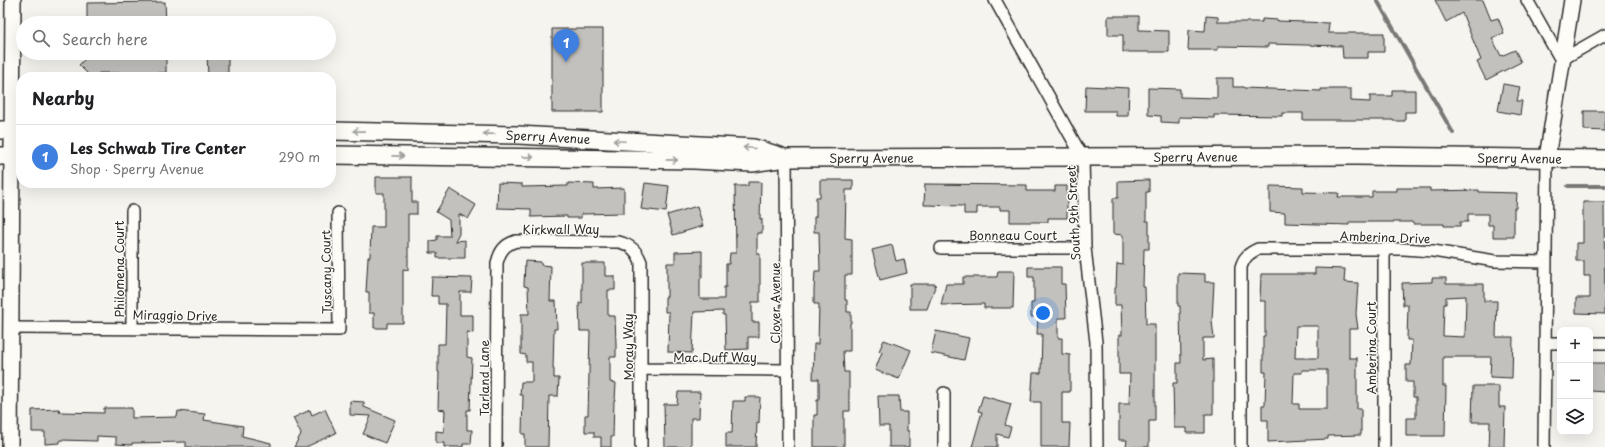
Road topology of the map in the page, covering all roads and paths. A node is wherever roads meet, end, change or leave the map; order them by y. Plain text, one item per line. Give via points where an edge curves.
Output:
1 (13, 0) edge
2 (995, 0) edge
3 (1527, 0) edge
4 (1572, 0) edge
5 (1605, 35) edge
6 (1561, 60) junction
7 (11, 130) edge
8 (336, 131) edge
9 (336, 155) edge
10 (11, 156) edge
11 (786, 158) junction
12 (1083, 158) junction
13 (1547, 158) junction
14 (1605, 158) edge
15 (132, 211) dead end
16 (338, 213) dead end
17 (941, 248) dead end
18 (1085, 248) junction
19 (634, 249) joint
20 (1384, 249) junction
21 (1546, 262) junction
22 (497, 309) joint
23 (11, 328) junction
24 (132, 328) junction
25 (340, 330) joint
26 (1546, 343) junction
27 (1557, 343) edge
28 (1593, 343) edge
29 (1605, 343) edge
30 (641, 369) junction
31 (788, 370) junction
32 (944, 393) dead end
33 (10, 447) edge
34 (496, 447) edge
35 (641, 447) edge
36 (788, 447) edge
37 (944, 447) edge
38 (1097, 447) edge
39 (1241, 447) edge
40 (1384, 447) edge
41 (1544, 447) edge

1 - 7 main road
2 - 12 street, South 9th Street
3 - 6 street
4 - 6 main road
5 - 6 street
6 - 13 main road
7 - 10 main road
11 -> 8 main road, Sperry Avenue via 754,148 468,133
9 -> 11 main road, Sperry Avenue via 752,163
10 - 23 main road
11 - 12 main road, Sperry Avenue
11 - 31 street, Clover Avenue
12 - 13 main road, Sperry Avenue
12 - 18 street, South 9th Street
13 - 14 main road, Sperry Avenue
13 - 21 street
15 - 24 street, Philomena Court
16 - 25 street, Tuscany Court
17 - 18 street, Bonneau Court
18 - 38 street, South 9th Street via 1096,342
19 - 22 street, Kirkwall Way via 619,242 516,241 509,244 499,254 497,263
19 - 30 street, Moray Way via 641,262
20 - 21 street, Amberina Drive via 1433,251 1495,261
20 - 39 street, Amberina Drive via 1258,249 1247,255 1241,267
20 - 40 street, Amberina Court
21 - 26 street
22 - 34 street, Tarland Lane
23 - 24 street, Miraggio Drive
23 - 33 main road
24 - 25 street, Miraggio Drive
26 - 27 street
26 - 41 street
28 - 29 street
30 - 31 street, Mac Duff Way
30 - 35 street, Moray Way
31 - 36 street, Clover Avenue
32 - 37 street

